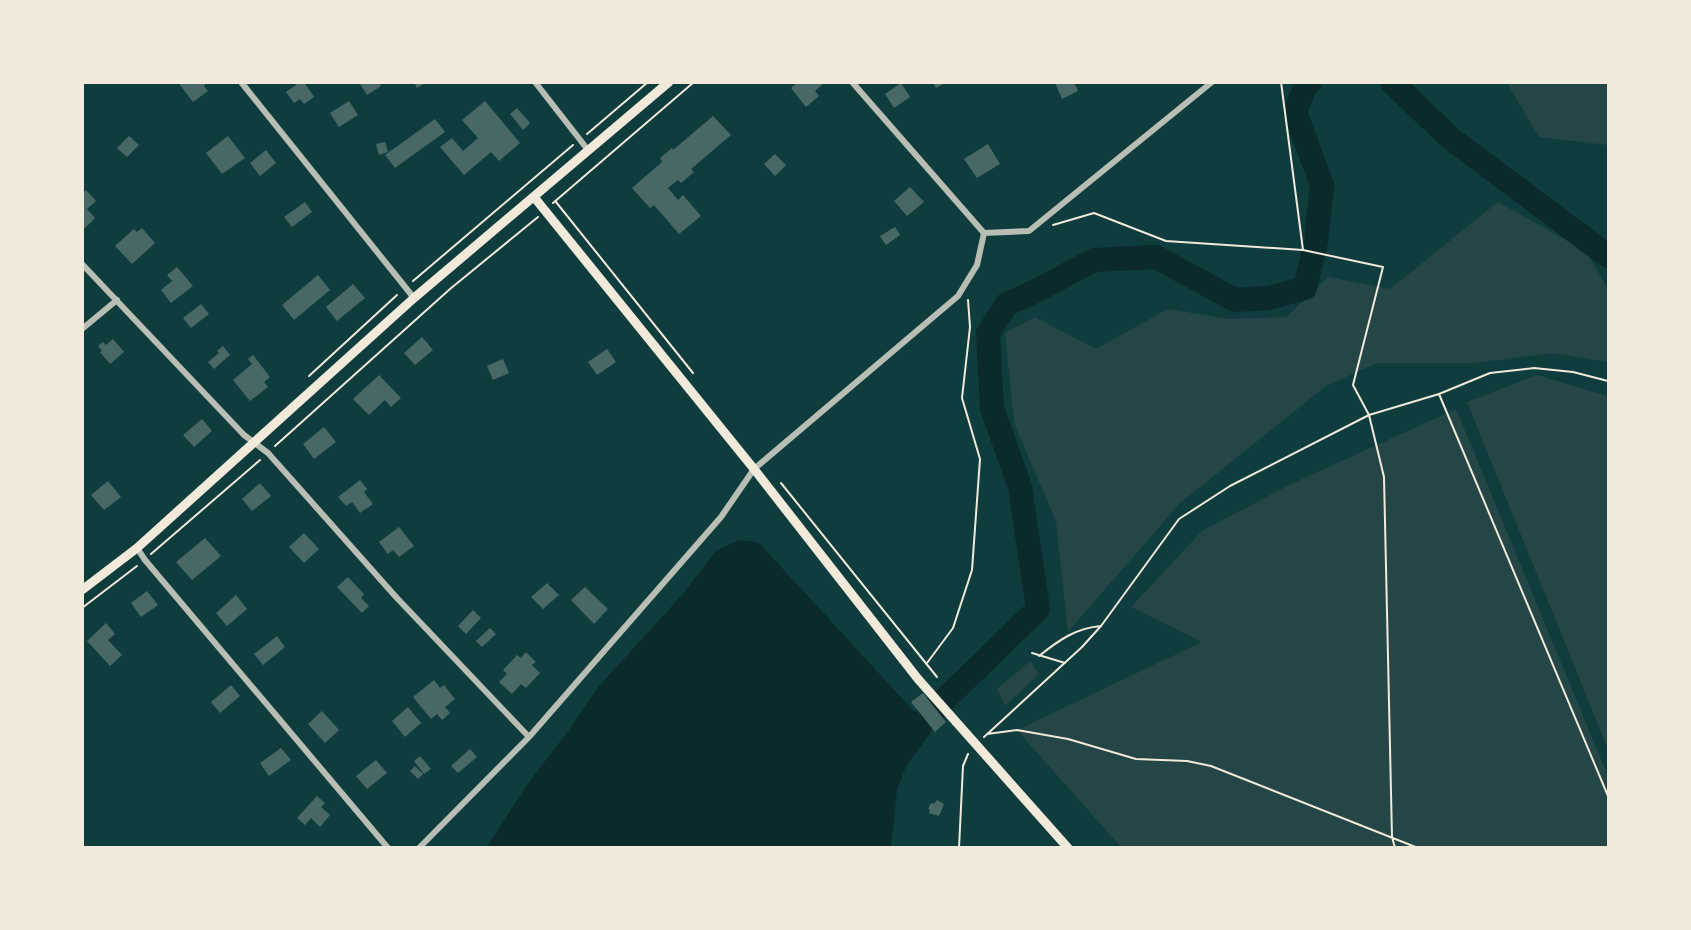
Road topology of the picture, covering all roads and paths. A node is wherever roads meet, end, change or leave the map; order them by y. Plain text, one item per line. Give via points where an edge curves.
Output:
1 (241, 82) edge
2 (535, 82) edge
3 (669, 82) edge
4 (694, 82) edge
5 (852, 82) edge
6 (1212, 82) edge
7 (1281, 82) edge
8 (588, 150) junction
9 (534, 197) junction
10 (545, 210) junction
11 (1051, 225) dead end
12 (984, 233) junction
13 (1303, 250) junction
14 (82, 264) edge
15 (967, 282) junction
16 (450, 289) dead end
17 (414, 298) junction
18 (117, 300) junction
19 (82, 329) edge
20 (1608, 381) edge
21 (1439, 394) junction
22 (1369, 415) junction
23 (255, 444) junction
24 (754, 469) junction
25 (137, 548) junction
26 (82, 590) edge
27 (1101, 626) junction
28 (1032, 653) dead end
29 (1040, 656) junction
30 (927, 663) dead end
31 (1065, 663) junction
32 (987, 734) junction
33 (529, 737) junction
34 (974, 743) junction
35 (1608, 796) edge
36 (1392, 837) junction
37 (388, 848) edge
38 (419, 848) edge
39 (959, 848) edge
40 (1068, 848) edge
41 (1395, 848) edge
42 (1418, 848) edge

1 - 17 street
2 - 8 street
3 - 8 main road
4 - 10 path
5 - 12 street
6 - 12 street via 1029,231
7 - 13 path
8 - 9 main road
9 - 10 main road
9 - 17 main road
10 - 16 path
10 - 24 main road
11 - 13 path via 1094,213 1166,241
12 - 15 street via 977,266
13 - 22 path via 1383,267 1353,385
14 - 18 street
15 - 24 street via 958,296
15 - 30 path via 970,327 962,398 980,459 972,570 953,628
17 - 23 main road
18 - 19 street
18 - 23 street
20 - 21 path via 1534,368 1490,373
21 - 22 path
21 - 35 path
22 - 27 path via 1230,486 1179,519
22 - 36 path via 1384,477
23 - 25 main road
23 - 33 street via 268,453 396,597
24 - 33 street via 721,517
24 - 34 main road via 918,679
25 - 26 main road
25 - 37 street
27 - 29 path via 1084,627
27 - 31 path
28 - 29 path
29 - 31 path
31 - 32 path
32 - 34 path
32 - 36 path via 1017,730 1068,739 1136,759 1211,766
33 - 38 street
34 - 39 path via 963,766
34 - 40 main road
36 - 41 path
36 - 42 path

